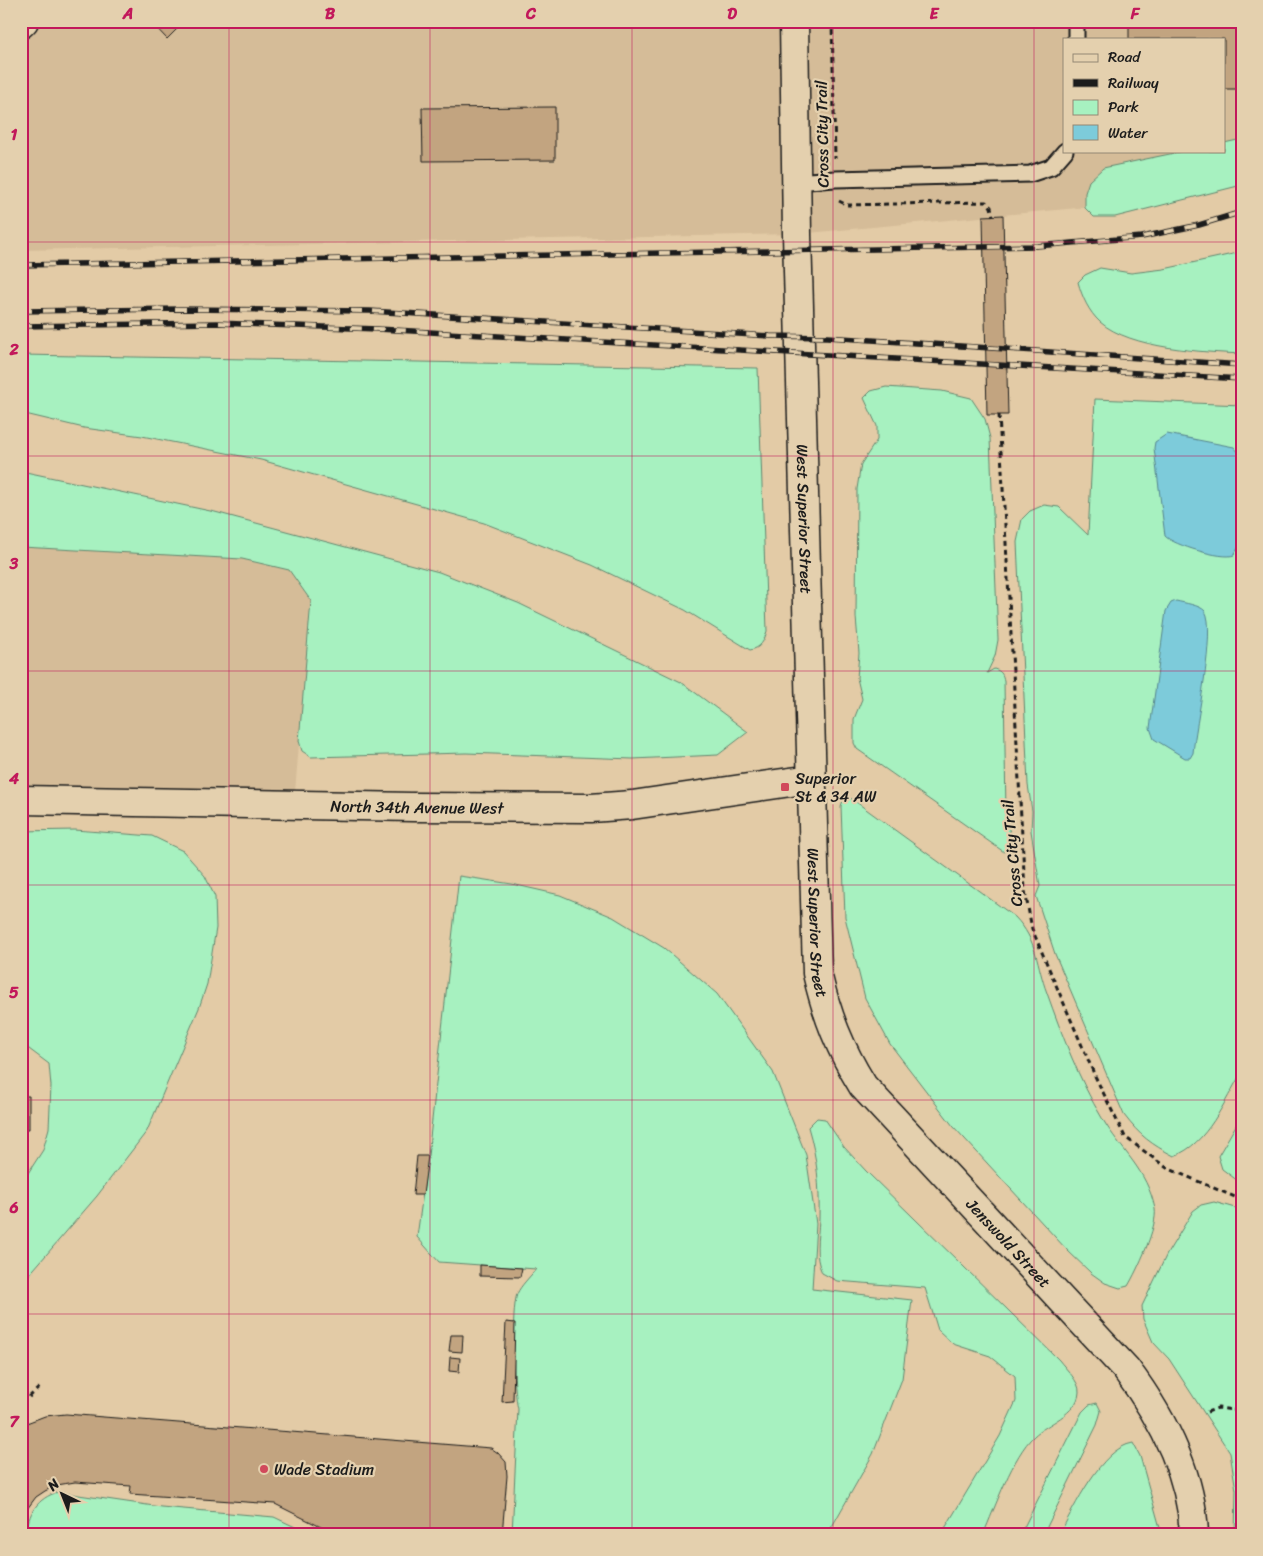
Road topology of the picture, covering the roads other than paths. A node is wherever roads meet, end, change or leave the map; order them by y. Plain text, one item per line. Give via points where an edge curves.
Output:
1 (794, 21) edge
2 (1076, 21) edge
3 (1076, 38) edge
4 (1064, 152) edge
5 (795, 182) junction
6 (812, 779) junction
7 (21, 800) edge
8 (827, 1013) joint
9 (1194, 1532) edge

1 - 5 street, West Superior Street
2 - 3 lane
4 - 5 lane via 1051,167 1030,174
5 - 6 street, West Superior Street
6 - 7 street, North 34th Avenue West via 591,808
6 - 8 street, West Superior Street via 817,973
8 - 9 street, Jenswold Street via 843,1054 863,1086 1126,1369 1150,1401 1171,1442 1190,1500

